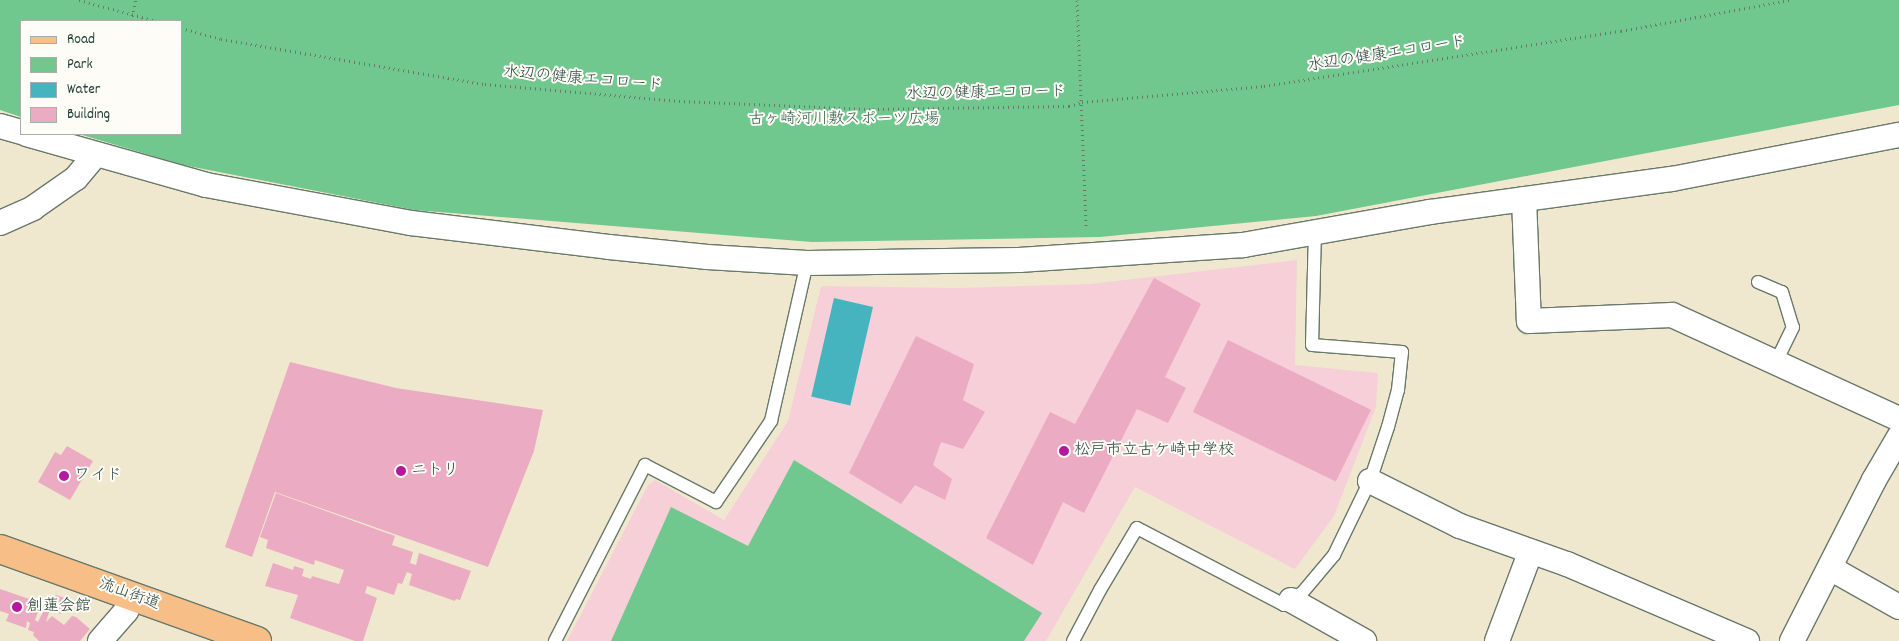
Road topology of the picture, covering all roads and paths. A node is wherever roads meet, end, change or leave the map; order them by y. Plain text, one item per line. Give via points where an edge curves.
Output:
1 (79, 0) edge
2 (136, 0) edge
3 (1077, 0) edge
4 (1790, 0) edge
5 (133, 15) junction
6 (131, 20) edge
7 (153, 20) edge
8 (182, 28) edge
9 (1082, 102) junction
10 (0, 126) edge
11 (20, 132) edge
12 (29, 135) edge
13 (1899, 135) edge
14 (95, 155) junction
15 (1524, 199) junction
16 (0, 223) edge
17 (1086, 230) dead end
18 (1315, 233) junction
19 (807, 263) junction
20 (1758, 282) dead end
21 (1776, 362) junction
22 (1899, 420) edge
23 (1898, 442) edge
24 (1370, 481) junction
25 (0, 549) edge
26 (1530, 552) junction
27 (1830, 568) junction
28 (131, 596) junction
29 (1291, 600) junction
30 (1899, 607) edge
31 (100, 641) edge
32 (257, 641) edge
33 (555, 641) edge
34 (1073, 641) edge
35 (1364, 641) edge
36 (1497, 641) edge
37 (1747, 641) edge
38 (1792, 641) edge

1 - 5 path
2 - 5 path
3 - 9 path
4 - 9 path, 水辺の健康エコロード via 1621,31 1264,86
5 - 6 path
5 - 7 path
8 - 9 path, 水辺の健康エコロード via 221,38 485,84 679,101 873,109 1069,106
9 - 17 path
10 - 11 street
12 - 14 street
13 - 15 street via 1672,179
14 - 16 street via 76,178 33,208
14 - 19 street via 206,185 411,223 707,257
15 - 18 street
15 - 21 street via 1529,321 1672,314
18 - 19 street via 1243,245 1019,260
18 - 24 lane via 1312,345 1402,352 1398,390
19 - 33 lane via 771,421 716,502 645,465
20 - 21 lane via 1782,292 1793,328
21 - 22 street
23 - 27 street via 1874,480
24 - 26 street via 1460,526
24 - 29 lane via 1334,555 1302,593
25 - 28 main road, 流山街道
26 - 36 street
26 - 37 street via 1567,564
27 - 30 street
27 - 38 street
28 - 31 street via 126,611
28 - 32 main road, 流山街道
29 - 34 lane via 1284,605 1137,528
29 - 35 street

